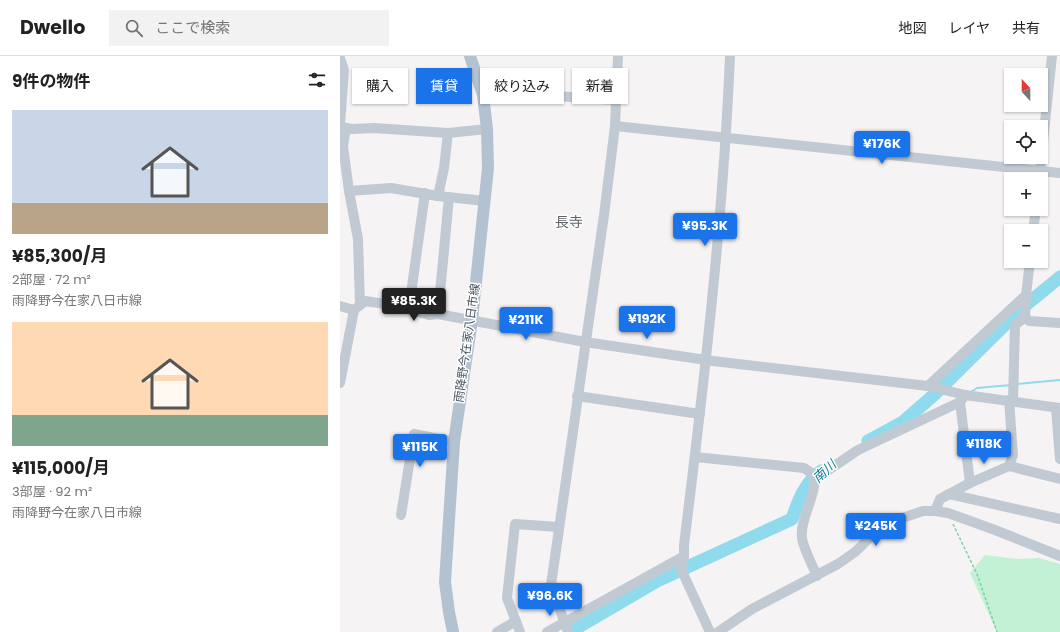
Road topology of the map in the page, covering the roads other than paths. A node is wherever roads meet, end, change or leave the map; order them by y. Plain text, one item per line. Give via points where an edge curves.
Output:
1 (348, 56) edge
2 (470, 56) edge
3 (618, 56) edge
4 (730, 56) edge
5 (1052, 56) edge
6 (340, 58) edge
7 (617, 68) edge
8 (342, 70) edge
9 (480, 84) edge
10 (485, 104) edge
11 (616, 104) edge
12 (615, 126) junction
13 (342, 127) edge
14 (487, 129) junction
15 (448, 133) junction
16 (727, 137) junction
17 (1015, 172) edge
18 (1040, 172) edge
19 (1060, 173) edge
20 (1048, 174) edge
21 (349, 191) junction
22 (425, 193) junction
23 (438, 196) junction
24 (449, 197) junction
25 (485, 201) junction
26 (1029, 268) edge
27 (1026, 296) junction
28 (340, 306) edge
29 (357, 307) junction
30 (409, 308) junction
31 (438, 314) junction
32 (1024, 317) junction
33 (472, 320) junction
34 (1060, 323) edge
35 (585, 342) junction
36 (706, 360) junction
37 (340, 383) edge
38 (928, 386) junction
39 (578, 396) junction
40 (962, 399) junction
41 (1011, 400) junction
42 (1058, 408) edge
43 (700, 414) junction
44 (454, 442) junction
45 (695, 457) junction
46 (1060, 459) edge
47 (1009, 466) junction
48 (815, 479) junction
49 (1060, 479) edge
50 (970, 483) junction
51 (949, 494) junction
52 (935, 511) junction
53 (402, 515) dead end
54 (1060, 518) edge
55 (559, 527) junction
56 (684, 556) junction
57 (1060, 556) edge
58 (817, 576) junction
59 (516, 621) junction
60 (566, 627) edge
61 (453, 632) edge
62 (497, 632) edge
63 (520, 632) edge
64 (547, 632) edge
65 (710, 632) edge
66 (718, 632) edge

1 - 8 street
2 - 9 main road, 雨降野今在家八日市線
3 - 7 street
4 - 16 street
5 - 18 street
6 - 8 street
8 - 13 street
10 - 14 main road, 雨降野今在家八日市線
11 - 12 street
12 - 16 street
12 - 35 street
13 - 15 street
13 - 21 street
14 - 15 street
14 - 25 main road, 雨降野今在家八日市線 via 488,168
15 - 23 street
16 - 17 street
16 - 36 street
19 - 20 street
21 - 22 street via 391,188
21 - 29 street via 358,239
22 - 23 street
22 - 30 street
23 - 24 street
24 - 25 street
24 - 31 street
25 - 33 main road, 雨降野今在家八日市線
26 - 27 street
27 - 32 street
27 - 38 street
28 - 29 street
29 - 30 street via 365,301
29 - 37 street
30 - 31 street via 429,315
31 - 33 street
32 - 34 street via 1029,321
32 - 41 street via 1015,325
33 - 35 street
33 - 44 main road, 雨降野今在家八日市線
35 - 36 street
35 - 39 street
36 - 38 street
36 - 43 street
38 - 40 street
39 - 43 street
39 - 55 street
40 - 41 street
40 - 48 street via 858,450
40 - 50 street
41 - 42 street
41 - 47 street via 1013,455
42 - 46 street
43 - 45 street
44 - 53 street via 414,434
44 - 61 main road, 雨降野今在家八日市線 via 445,582
45 - 48 street via 804,468 813,474
45 - 56 street
47 - 49 street
47 - 50 street
48 - 58 street via 802,538
50 - 51 street
51 - 52 street via 940,499
51 - 54 street
52 - 57 street via 996,530
52 - 58 street via 923,511 887,523 855,552
55 - 59 street via 515,524 507,598
55 - 60 street via 551,585
56 - 60 street
56 - 65 street via 681,569
58 - 66 street via 752,609
59 - 62 street
59 - 63 street
60 - 64 street

